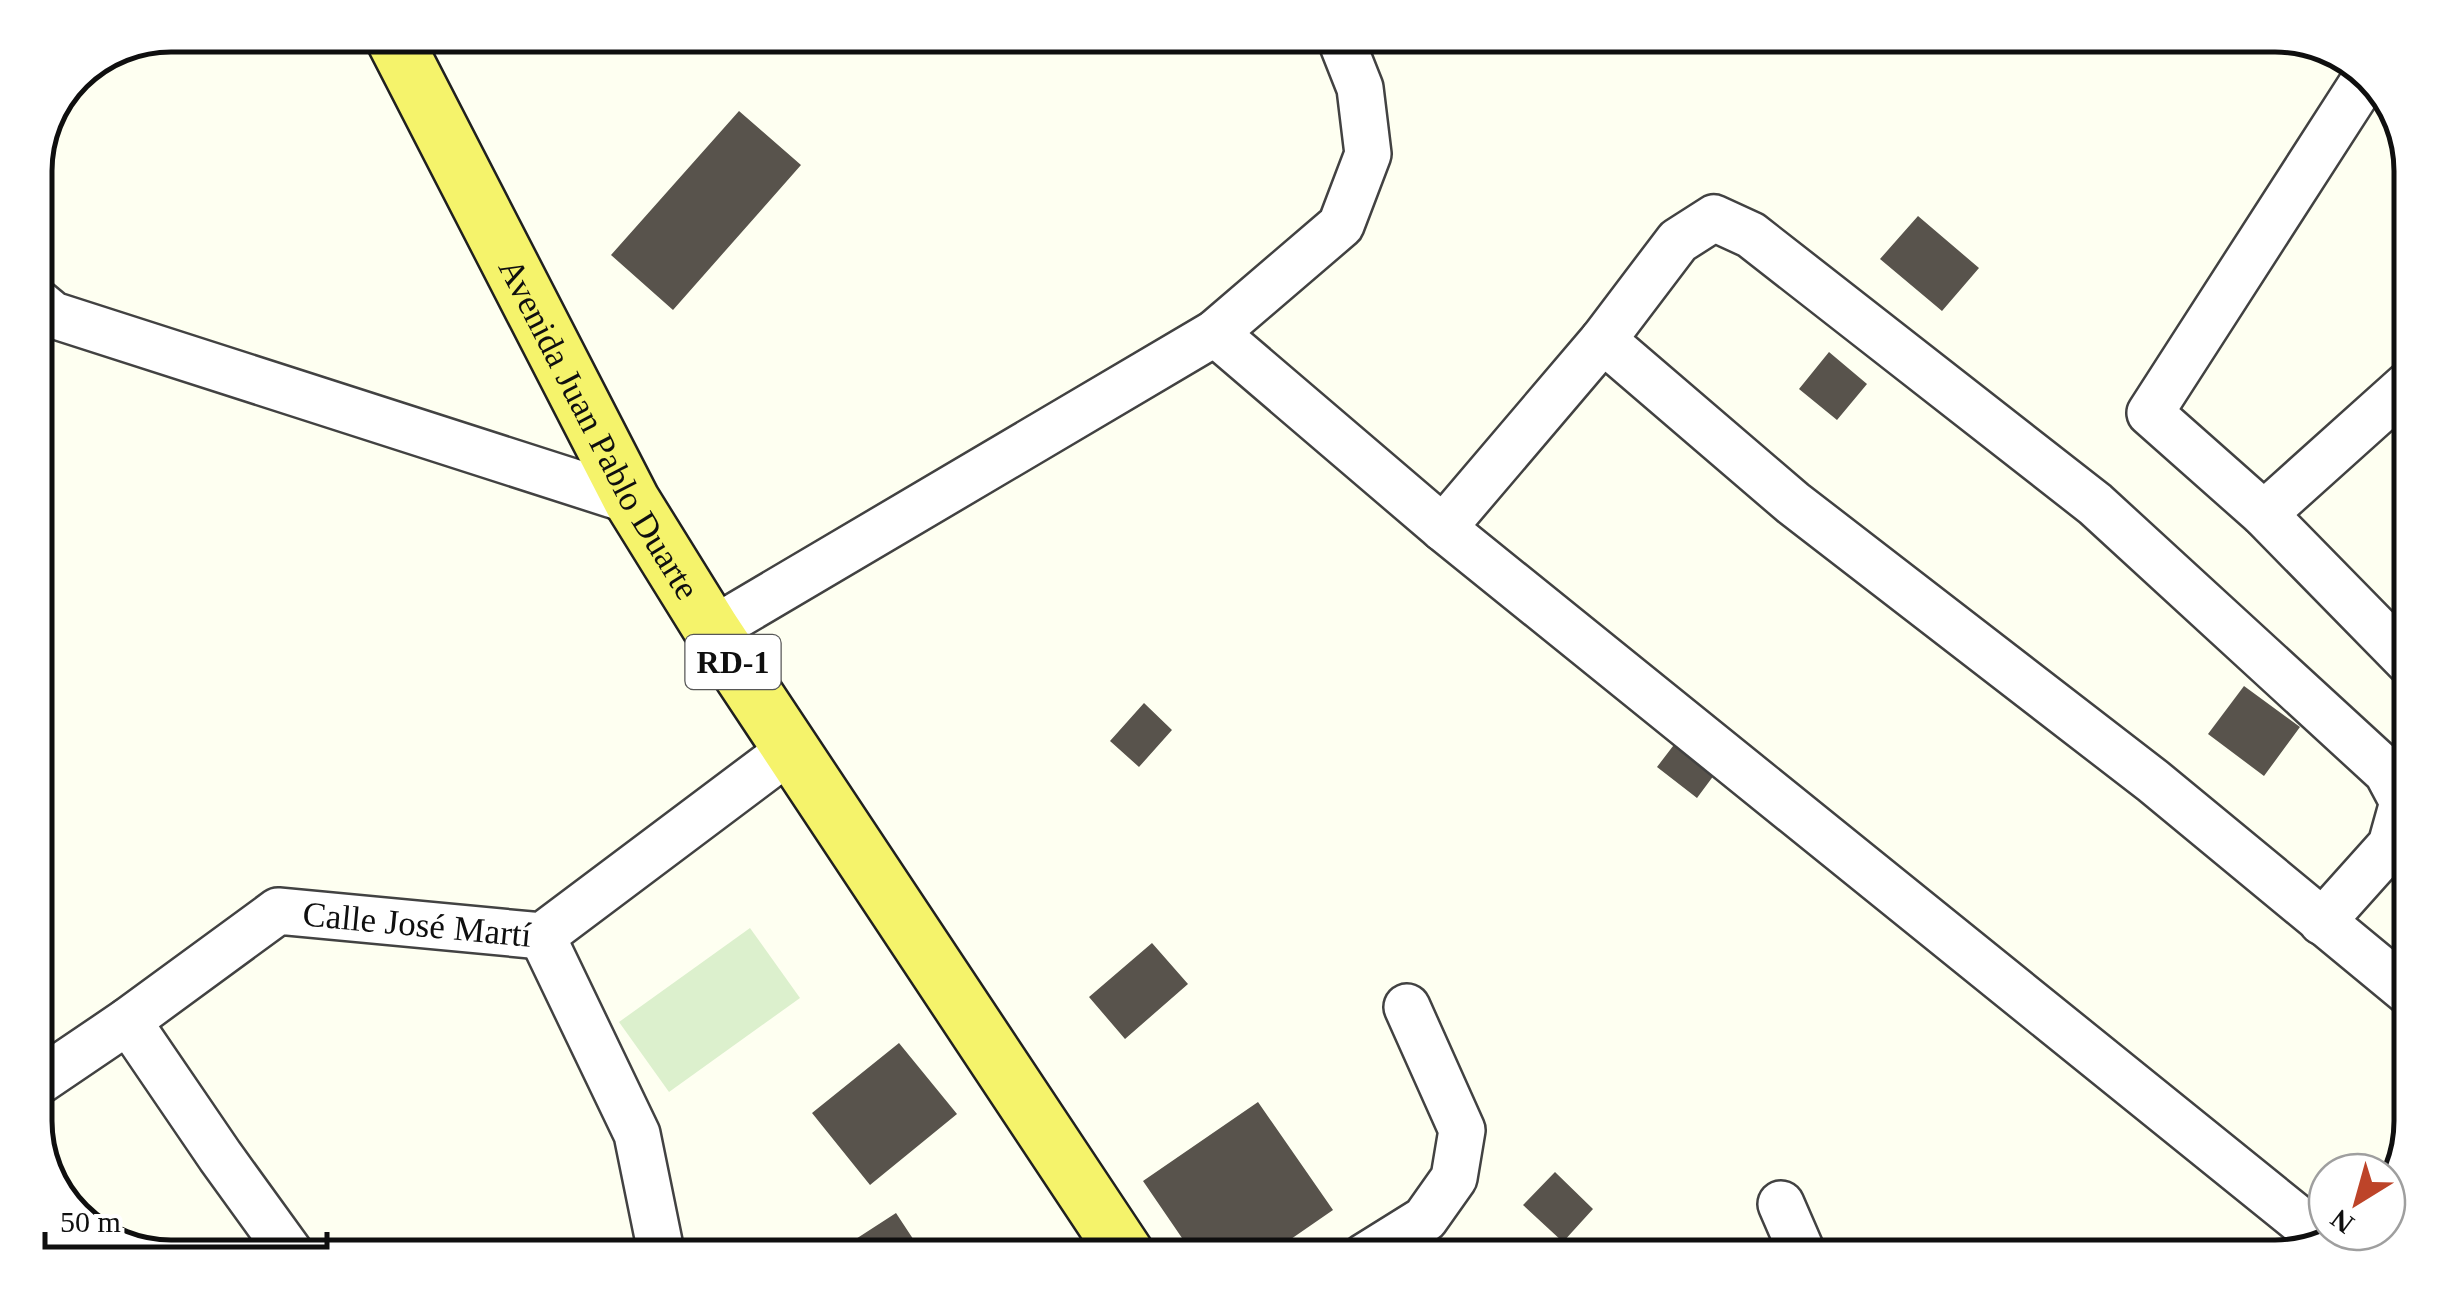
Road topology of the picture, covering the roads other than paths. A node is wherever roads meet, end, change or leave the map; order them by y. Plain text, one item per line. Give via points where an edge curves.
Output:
1 (401, 52) edge
2 (1345, 52) edge
3 (2359, 87) edge
4 (53, 323) edge
5 (1214, 333) junction
6 (1603, 340) junction
7 (2394, 396) edge
8 (632, 501) junction
9 (2264, 514) junction
10 (1442, 528) junction
11 (712, 630) junction
12 (2394, 647) edge
13 (791, 749) junction
14 (2394, 781) edge
15 (2394, 837) edge
16 (2322, 922) junction
17 (542, 936) junction
18 (2394, 981) edge
19 (1407, 1007) dead end
20 (128, 1021) junction
21 (53, 1072) edge
22 (1781, 1204) dead end
23 (2307, 1226) edge
24 (281, 1240) edge
25 (659, 1240) edge
26 (1117, 1240) edge
27 (1391, 1240) edge
28 (1797, 1240) edge

1 - 8 main road, Avenida Juan Pablo Duarte / RD-1
2 - 5 street via 1360,88 1368,154 1341,225
3 - 9 street via 2150,413
4 - 8 street
5 - 10 street
5 - 11 street
6 - 10 street
6 - 14 street via 1678,240 1714,218 1750,235 2095,504
6 - 16 street via 1794,503 2153,781
7 - 9 street
8 - 11 main road, Avenida Juan Pablo Duarte / RD-1
9 - 12 street
10 - 23 street
11 - 13 main road, Avenida Juan Pablo Duarte / RD-1
13 - 17 street, Calle José Martí
13 - 26 main road, Avenida Juan Pablo Duarte / RD-1
15 - 16 street
16 - 18 street
17 - 20 street, Calle José Martí via 278,911
17 - 25 street via 637,1134
19 - 27 street via 1462,1130 1454,1178 1424,1219
20 - 21 street, Calle José Martí
20 - 24 street
22 - 28 street

